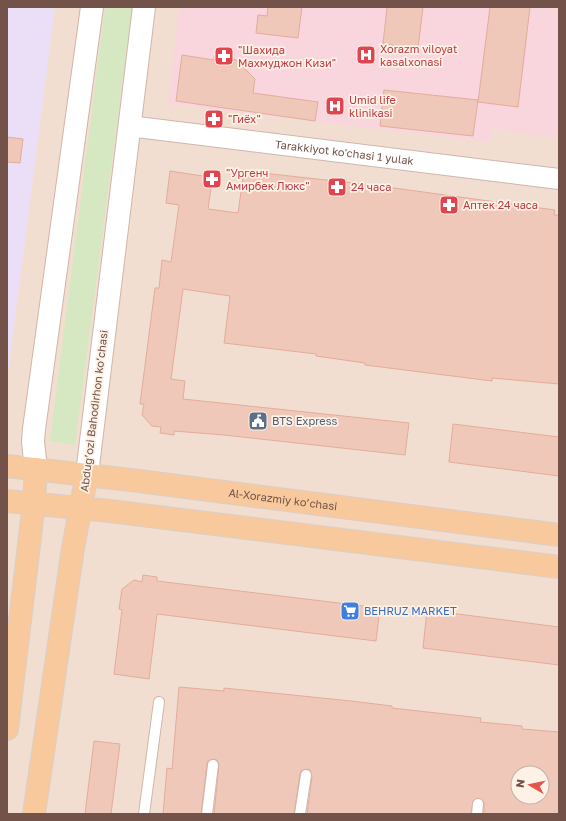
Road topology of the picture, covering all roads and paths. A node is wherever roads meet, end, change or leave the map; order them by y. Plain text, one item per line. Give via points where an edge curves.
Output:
1 (92, 7) edge
2 (144, 7) edge
3 (129, 126) junction
4 (559, 179) edge
5 (7, 466) edge
6 (36, 469) junction
7 (87, 474) junction
8 (7, 501) edge
9 (34, 503) junction
10 (80, 508) junction
11 (559, 535) edge
12 (559, 567) edge
13 (9, 688) edge
14 (159, 702) dead end
15 (7, 728) edge
16 (213, 764) dead end
17 (306, 775) dead end
18 (34, 814) edge
19 (144, 814) edge
20 (207, 814) edge
21 (300, 814) edge

1 - 6 main road via 34,429
2 - 3 main road, Abdug’ozi Bahodirhon ko’chasi
3 - 4 street, Tarakkiyot ko'chasi 1 yulak
3 - 7 main road, Abdug’ozi Bahodirhon ko’chasi
5 - 6 main road, Al-Xorazmiy ko’chasi
6 - 7 main road, Al-Xorazmiy ko’chasi
6 - 9 main road
7 - 10 main road, Abdug’ozi Bahodirhon ko’chasi
7 - 11 main road, Al-Xorazmiy ko’chasi
8 - 9 main road
9 - 10 main road
9 - 13 main road
10 - 12 main road
10 - 18 main road, Abdug’ozi Bahodirhon ko’chasi
13 - 15 main road
14 - 19 lane
16 - 20 lane
17 - 21 lane

